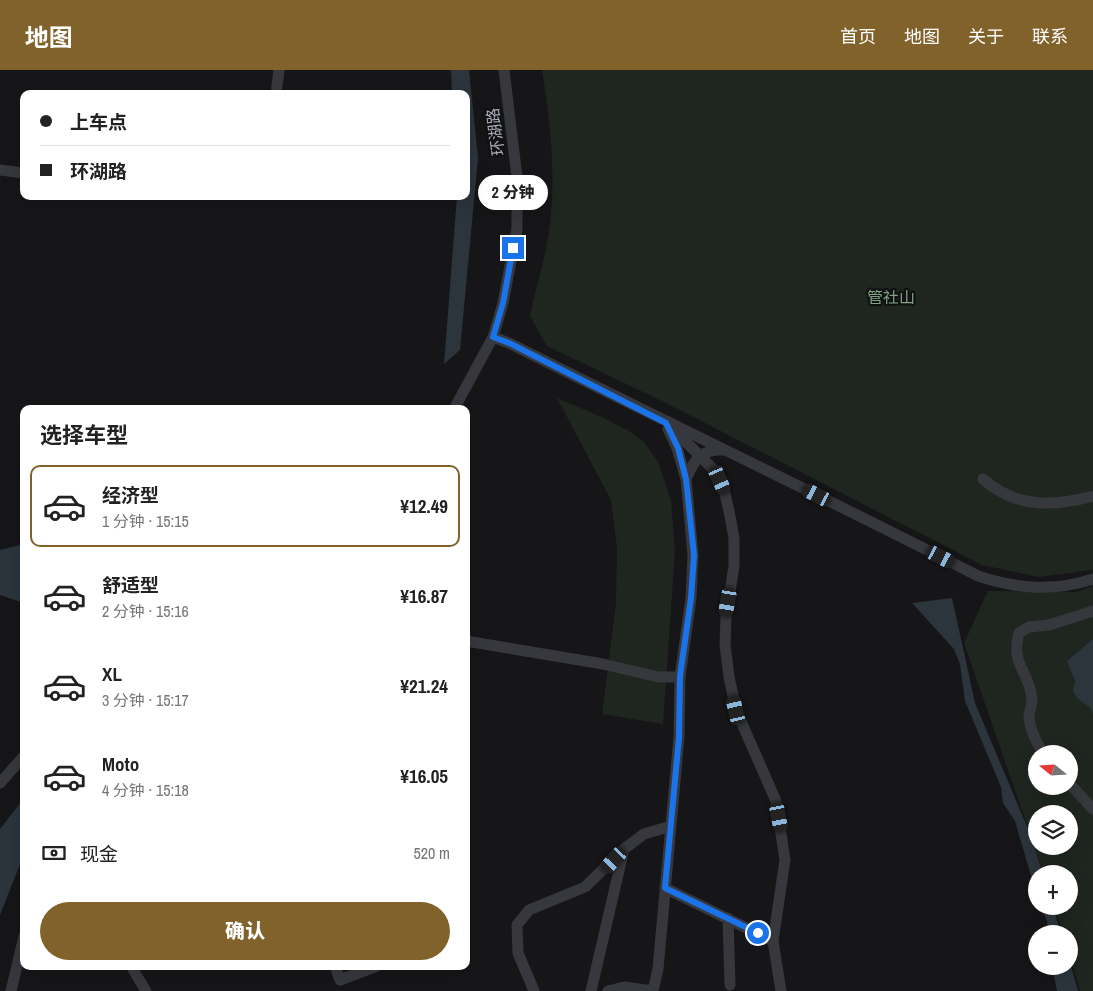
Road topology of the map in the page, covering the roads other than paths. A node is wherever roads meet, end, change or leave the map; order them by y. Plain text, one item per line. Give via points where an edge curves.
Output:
1 (279, 70) edge
2 (504, 70) edge
3 (276, 90) edge
4 (0, 170) edge
5 (20, 172) edge
6 (493, 337) junction
7 (456, 405) edge
8 (666, 423) junction
9 (728, 450) junction
10 (701, 455) junction
11 (686, 479) junction
12 (983, 479) dead end
13 (1093, 496) edge
14 (1093, 579) edge
15 (1093, 611) edge
16 (470, 643) edge
17 (680, 676) junction
18 (1039, 745) edge
19 (20, 760) edge
20 (0, 783) edge
21 (1078, 793) edge
22 (1093, 809) edge
23 (671, 826) junction
24 (624, 849) junction
25 (665, 888) junction
26 (728, 918) junction
27 (773, 941) junction
28 (20, 953) edge
29 (133, 970) edge
30 (336, 970) edge
31 (366, 970) edge
32 (730, 985) dead end
33 (11, 991) edge
34 (146, 991) edge
35 (534, 991) edge
36 (591, 991) edge
37 (608, 991) edge
38 (653, 991) edge
39 (781, 991) edge

1 - 3 street
2 - 6 street, 环湖路 via 517,177 517,229
4 - 5 street
6 - 7 street, 环湖路
6 - 8 street
8 - 9 street
8 - 10 street
8 - 11 street via 678,448
9 - 10 street via 712,450
9 - 14 street via 978,576 1006,585 1039,588 1070,587
10 - 11 street
10 - 27 street via 715,471 724,490 734,538 725,644 729,678 736,710 776,800 782,834 785,860
11 - 17 street via 694,555
12 - 13 street via 998,493 1017,500 1046,503
15 - 18 street via 1049,626 1029,627 1019,633 1015,646 1032,700 1030,729
16 - 17 street via 604,664 658,677
17 - 23 street via 679,737
19 - 20 street
21 - 22 street
23 - 24 street via 644,834
23 - 25 street
24 - 35 street via 585,887 529,910 517,925 518,953
24 - 36 street
25 - 26 street
25 - 38 street
26 - 27 street
26 - 32 street
27 - 39 street
28 - 33 street
29 - 34 street
30 - 31 street via 340,980
37 - 38 street via 624,987

